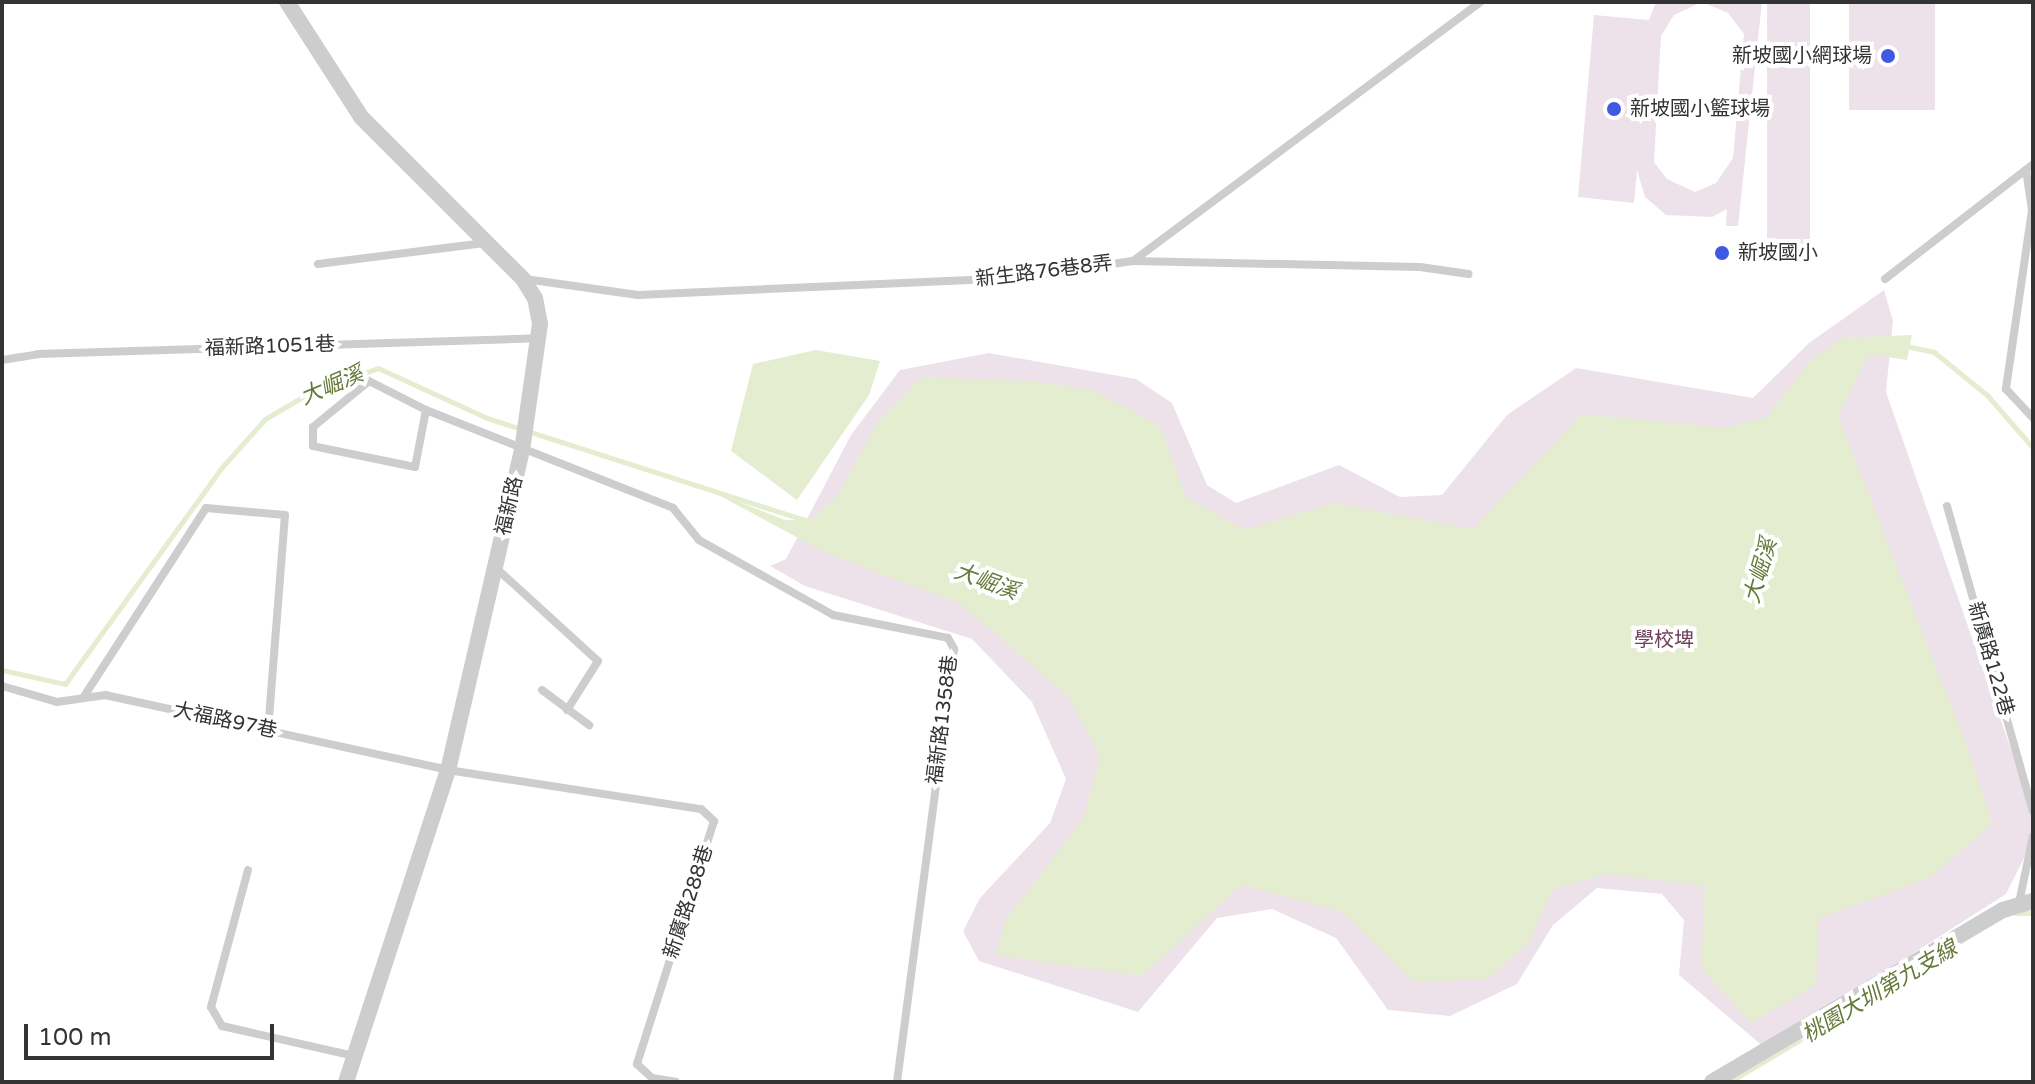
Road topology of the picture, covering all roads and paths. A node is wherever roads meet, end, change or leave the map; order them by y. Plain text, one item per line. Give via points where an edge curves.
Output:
1 (287, 2) edge
2 (1480, 2) edge
3 (2029, 167) edge
4 (485, 243) junction
5 (1133, 261) junction
6 (318, 264) dead end
7 (1468, 274) dead end
8 (523, 279) junction
9 (1885, 279) dead end
10 (538, 338) junction
11 (2, 360) edge
12 (426, 410) junction
13 (2033, 418) edge
14 (522, 450) junction
15 (1947, 506) dead end
16 (496, 568) junction
17 (2, 686) edge
18 (542, 690) dead end
19 (83, 698) junction
20 (567, 710) junction
21 (589, 725) dead end
22 (268, 731) junction
23 (448, 770) junction
24 (2033, 811) edge
25 (2033, 836) edge
26 (248, 870) dead end
27 (2026, 902) edge
28 (355, 1056) junction
29 (346, 1082) edge
30 (676, 1082) edge
31 (897, 1082) edge
32 (1712, 1082) edge

1 - 4 street, 福新路 via 361,117
2 - 5 lane, 新生路76巷8弄
3 - 9 lane
3 - 13 lane via 2032,210 2006,389
4 - 6 lane
4 - 8 street, 福新路
5 - 7 lane via 1420,267
5 - 8 lane, 新生路76巷8弄 via 1015,278 638,295
8 - 10 street, 福新路 via 535,298
10 - 11 lane, 福新路1051巷 via 38,354
10 - 14 street, 福新路
12 - 12 lane via 369,381 313,427 313,446 415,467
12 - 14 lane
14 - 16 street, 福新路
14 - 31 lane, 福新路1358巷 via 673,508 699,540 833,615 948,638 954,649
15 - 24 lane, 新廣路122巷
16 - 20 lane via 598,661
16 - 23 street, 福新路
17 - 19 lane, 大福路97巷 via 57,702
18 - 20 lane
19 - 22 lane, 大福路97巷 via 105,695
19 - 22 lane via 206,508 285,515
20 - 21 lane
22 - 23 lane, 大福路97巷
23 - 28 street, 福新路
23 - 30 lane, 新廣路288巷 via 701,809 714,821 637,1064 652,1078
25 - 27 lane
26 - 28 lane via 211,1007 216,1017 222,1026
27 - 32 street
28 - 29 street, 福新路

